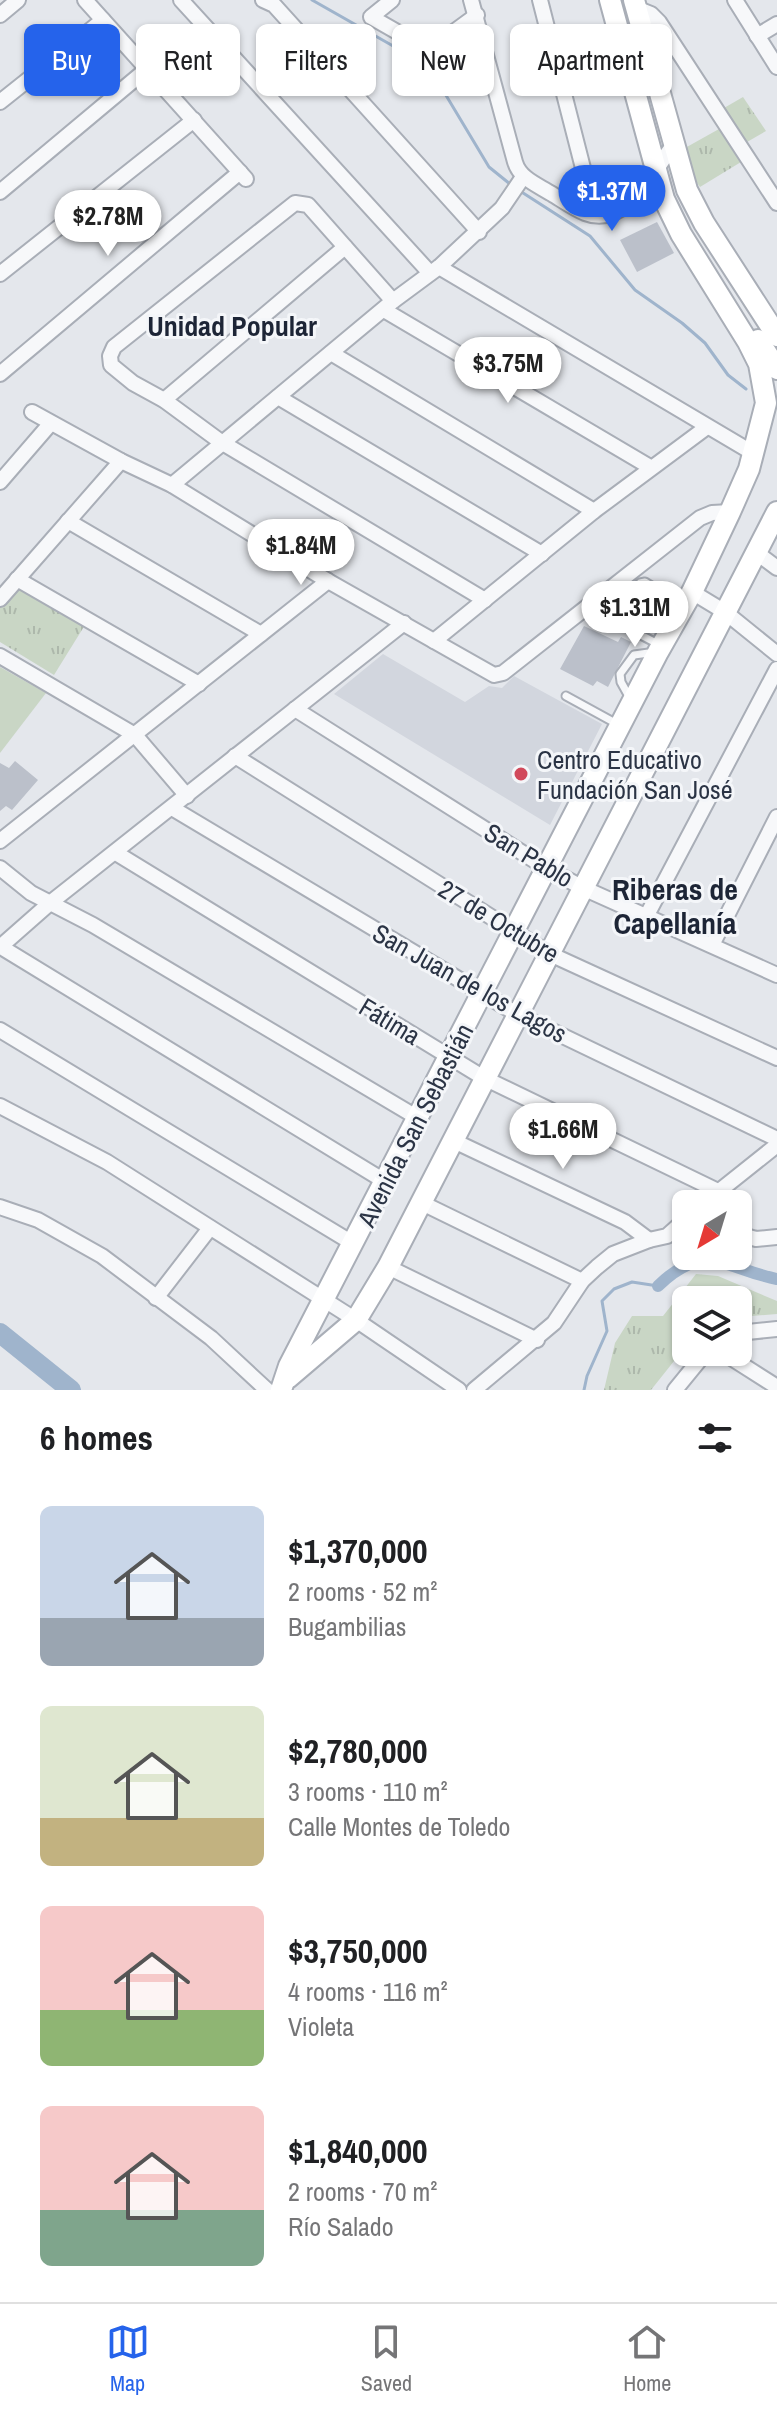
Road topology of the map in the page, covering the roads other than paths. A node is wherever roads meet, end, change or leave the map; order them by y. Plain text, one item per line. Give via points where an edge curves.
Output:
1 (18, 0) edge
2 (85, 0) edge
3 (263, 0) edge
4 (392, 0) edge
5 (471, 0) edge
6 (540, 0) edge
7 (610, 0) edge
8 (735, 0) edge
9 (186, 1) edge
10 (635, 4) edge
11 (0, 15) edge
12 (477, 15) junction
13 (103, 20) junction
14 (777, 24) edge
15 (757, 36) junction
16 (136, 57) edge
17 (777, 67) edge
18 (136, 78) edge
19 (172, 96) edge
20 (0, 102) edge
21 (194, 120) junction
22 (673, 146) junction
23 (655, 169) junction
24 (522, 179) junction
25 (0, 192) edge
26 (777, 203) edge
27 (595, 215) junction
28 (479, 232) junction
29 (345, 247) junction
30 (435, 270) junction
31 (0, 274) edge
32 (724, 303) junction
33 (389, 305) junction
34 (776, 331) edge
35 (331, 353) junction
36 (777, 369) edge
37 (1, 371) edge
38 (11, 387) dead end
39 (278, 397) junction
40 (164, 400) junction
41 (32, 412) dead end
42 (51, 423) junction
43 (707, 427) junction
44 (221, 442) junction
45 (763, 444) edge
46 (121, 461) junction
47 (650, 467) junction
48 (0, 482) edge
49 (172, 485) junction
50 (594, 511) junction
51 (730, 512) junction
52 (777, 512) edge
53 (68, 521) junction
54 (757, 553) junction
55 (542, 554) junction
56 (777, 568) edge
57 (17, 579) junction
58 (328, 581) junction
59 (692, 592) junction
60 (0, 599) edge
61 (624, 599) junction
62 (485, 600) junction
63 (725, 612) junction
64 (404, 623) junction
65 (261, 634) junction
66 (434, 641) junction
67 (660, 649) junction
68 (777, 654) edge
69 (0, 656) edge
70 (777, 669) edge
71 (199, 684) junction
72 (566, 696) dead end
73 (295, 709) junction
74 (621, 726) junction
75 (135, 735) junction
76 (235, 756) junction
77 (187, 796) junction
78 (172, 808) junction
79 (777, 817) edge
80 (0, 841) edge
81 (116, 853) junction
82 (0, 868) edge
83 (548, 869) junction
84 (583, 888) junction
85 (50, 903) junction
86 (647, 915) junction
87 (514, 934) junction
88 (712, 945) junction
89 (1, 947) edge
90 (550, 954) junction
91 (777, 974) edge
92 (482, 995) junction
93 (517, 1014) junction
94 (0, 1030) edge
95 (450, 1057) junction
96 (777, 1058) edge
97 (484, 1078) junction
98 (0, 1106) edge
99 (418, 1118) junction
100 (454, 1141) junction
101 (777, 1142) edge
102 (386, 1182) junction
103 (716, 1190) edge
104 (719, 1190) edge
105 (422, 1203) junction
106 (0, 1207) edge
107 (210, 1228) junction
108 (672, 1232) edge
109 (777, 1237) edge
110 (752, 1238) edge
111 (649, 1240) junction
112 (354, 1244) junction
113 (388, 1267) junction
114 (582, 1281) junction
115 (156, 1298) junction
116 (325, 1300) junction
117 (356, 1320) junction
118 (777, 1329) edge
119 (752, 1332) edge
120 (537, 1340) junction
121 (695, 1366) edge
122 (744, 1366) edge
123 (279, 1387) edge
124 (777, 1387) edge
125 (459, 1390) edge
126 (474, 1390) edge
127 (675, 1390) edge

1 - 11 street
2 - 13 street
3 - 28 street via 274,5
4 - 12 street via 371,17 424,46 436,45
5 - 12 street
6 - 27 street
7 - 23 main road
8 - 15 street
9 - 30 street
10 - 22 main road
10 - 26 street via 659,22
12 - 24 street
13 - 16 street
13 - 20 street
14 - 15 street
15 - 17 street
18 - 25 street
19 - 21 street
21 - 31 street
21 - 37 street via 243,175
22 - 23 street
22 - 34 main road via 704,223
23 - 27 street via 619,211
23 - 32 main road via 681,234
24 - 27 street
24 - 28 street
28 - 30 street
29 - 33 street
29 - 40 street
29 - 40 street via 308,205 295,203 114,347 114,369
30 - 33 street
30 - 43 street
32 - 36 main road via 745,321
32 - 45 main road, Avenida San Sebastián via 759,364 766,403
33 - 35 street
33 - 47 street
35 - 39 street
35 - 50 street
37 - 38 street
39 - 44 street
39 - 55 street
40 - 44 street
41 - 42 street
42 - 46 street
42 - 48 street
43 - 45 street
43 - 47 street
44 - 49 street
44 - 62 street
45 - 51 main road, Avenida San Sebastián
46 - 49 street
46 - 53 street
47 - 50 street
49 - 58 street
50 - 55 street
51 - 59 main road, Avenida San Sebastián
51 - 66 street via 700,518 498,675
52 - 54 main road, Avenida San Sebastián
53 - 57 street
53 - 65 street
54 - 56 street
54 - 63 main road, Avenida San Sebastián
55 - 62 street
57 - 60 street
57 - 71 street
58 - 64 street
58 - 65 street
59 - 63 street
59 - 67 main road, Avenida San Sebastián
61 - 61 lane via 659,615 669,599 645,582
61 - 67 lane via 606,616
62 - 66 street
63 - 68 street
63 - 84 main road, Avenida San Sebastián
64 - 66 street
64 - 73 street
65 - 71 street
67 - 74 main road, Avenida San Sebastián
69 - 75 street
70 - 86 street
71 - 75 street
72 - 74 lane
73 - 76 street
73 - 83 street, San Pablo
74 - 83 main road, Avenida San Sebastián
75 - 77 street
75 - 80 street
76 - 77 street
76 - 87 street, 27 de Octubre
77 - 78 street
78 - 81 street
78 - 92 street, San Juan de los Lagos
79 - 88 street
81 - 85 street
81 - 95 street, Fátima
82 - 85 street
83 - 84 street, San Pablo
83 - 87 main road, Avenida San Sebastián
84 - 86 street, San Pablo
84 - 90 main road, Avenida San Sebastián
85 - 89 street
85 - 99 street
86 - 88 street, San Pablo
87 - 90 street, 27 de Octubre
87 - 92 main road, Avenida San Sebastián
88 - 91 street, San Pablo
89 - 102 street
90 - 93 main road, Avenida San Sebastián
90 - 96 street, 27 de Octubre
92 - 93 street, San Juan de los Lagos
92 - 95 main road, Avenida San Sebastián
93 - 97 main road, Avenida San Sebastián
93 - 101 street, San Juan de los Lagos
94 - 112 street
95 - 97 street, Fátima
95 - 99 main road, Avenida San Sebastián
97 - 100 main road, Avenida San Sebastián
97 - 103 street, Fátima
98 - 107 street via 107,1162
99 - 102 main road, Avenida San Sebastián
100 - 105 main road, Avenida San Sebastián
100 - 111 street via 625,1222
101 - 104 street
102 - 112 main road, Avenida San Sebastián
105 - 113 main road, Avenida San Sebastián
105 - 114 street
106 - 115 street via 38,1220 102,1256
107 - 115 street
107 - 116 street
108 - 111 street
109 - 110 street
111 - 114 street via 613,1254
112 - 116 main road, Avenida San Sebastián
113 - 117 main road, Avenida San Sebastián
113 - 120 street
114 - 120 street
115 - 123 street
116 - 117 street
116 - 123 main road, Avenida San Sebastián
117 - 123 main road, Avenida San Sebastián
117 - 125 street
118 - 119 street
120 - 126 street
121 - 127 street
122 - 124 street

